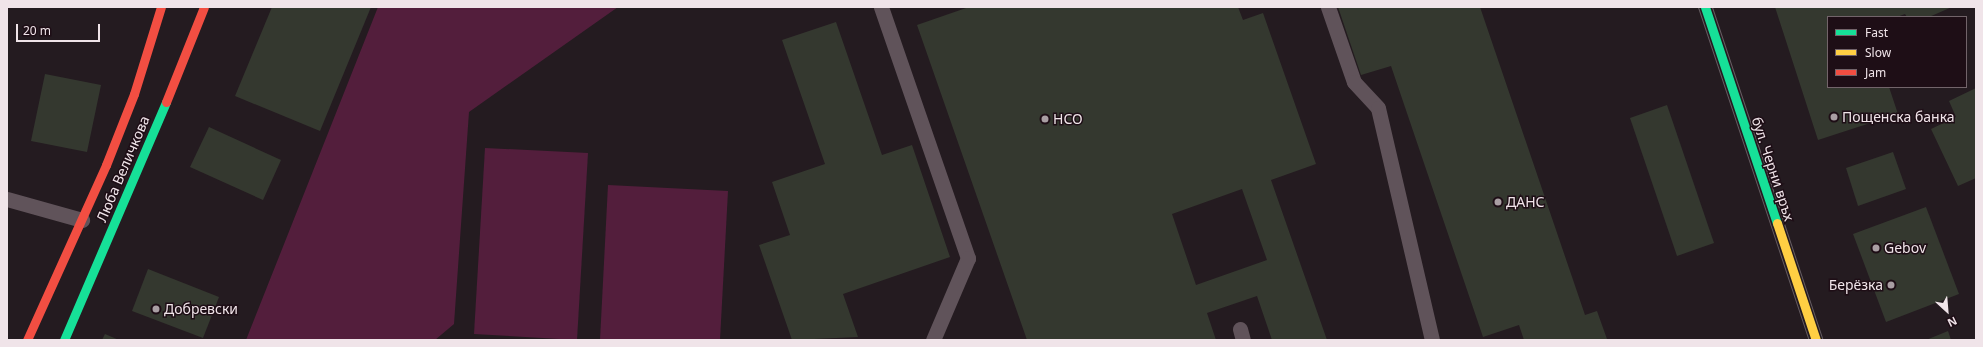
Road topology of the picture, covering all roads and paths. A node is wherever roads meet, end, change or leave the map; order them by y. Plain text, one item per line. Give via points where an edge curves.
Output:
1 (161, 7) edge
2 (204, 7) edge
3 (881, 7) edge
4 (1328, 7) edge
5 (1705, 7) edge
6 (7, 199) edge
7 (82, 220) junction
8 (27, 340) edge
9 (64, 340) edge
10 (933, 340) edge
11 (1432, 340) edge
12 (1816, 340) edge

1 - 7 main road, Люба Величкова via 134,94
2 - 9 main road, Люба Величкова via 134,180
3 - 10 lane via 968,258
4 - 11 lane via 1354,82 1378,108
5 - 12 main road, бул. Черни връх
6 - 7 lane
7 - 8 main road, Люба Величкова

